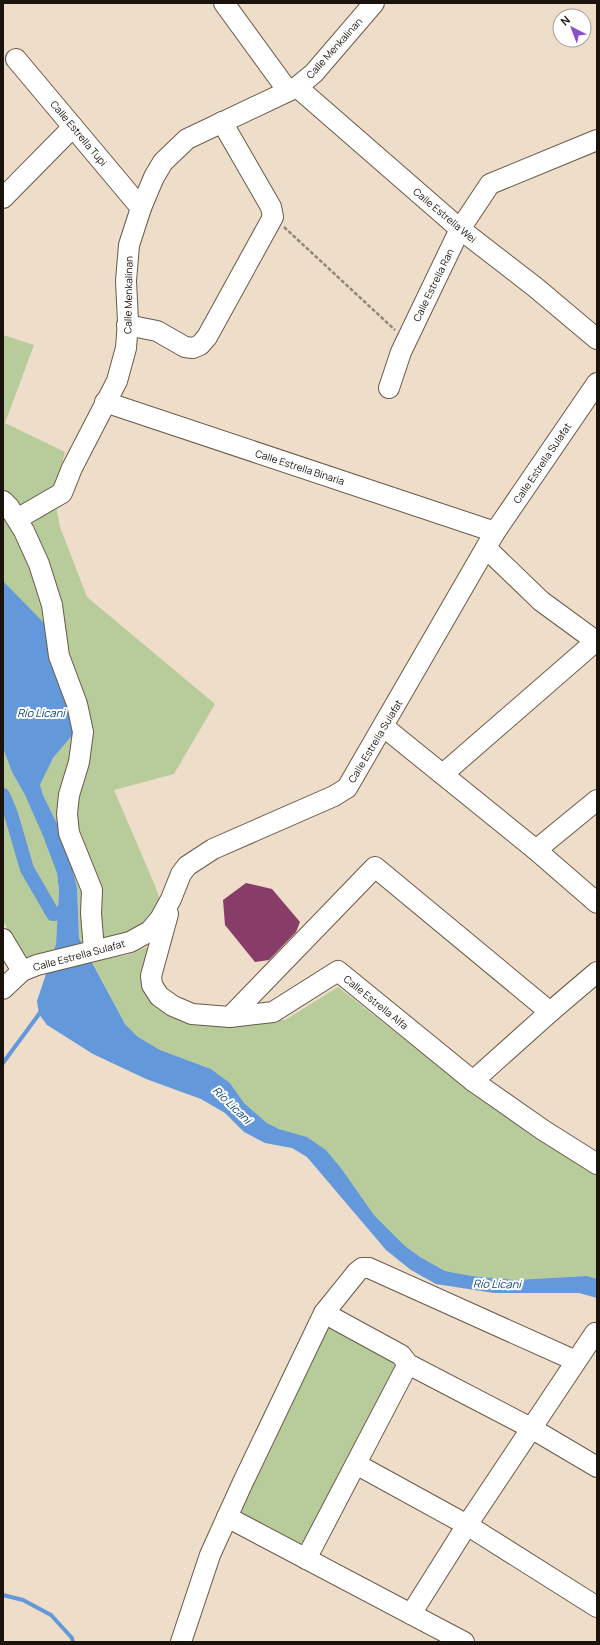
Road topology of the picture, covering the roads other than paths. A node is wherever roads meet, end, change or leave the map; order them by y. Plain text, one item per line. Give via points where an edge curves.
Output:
1 (224, 3) edge
2 (374, 3) edge
3 (16, 58) dead end
4 (293, 89) junction
5 (222, 122) junction
6 (74, 127) junction
7 (597, 140) edge
8 (3, 198) edge
9 (141, 208) junction
10 (460, 229) junction
11 (127, 325) junction
12 (597, 339) edge
13 (597, 383) edge
14 (389, 388) dead end
15 (105, 402) junction
16 (3, 501) edge
17 (17, 519) junction
18 (491, 540) junction
19 (596, 642) edge
20 (384, 727) junction
21 (443, 774) junction
22 (597, 800) edge
23 (536, 850) junction
24 (171, 899) junction
25 (597, 902) edge
26 (3, 940) edge
27 (91, 950) junction
28 (30, 968) junction
29 (597, 972) edge
30 (3, 989) edge
31 (550, 1012) junction
32 (230, 1017) junction
33 (473, 1081) junction
34 (597, 1164) edge
35 (324, 1314) junction
36 (597, 1334) edge
37 (576, 1361) junction
38 (408, 1364) junction
39 (531, 1428) junction
40 (356, 1464) junction
41 (597, 1467) edge
42 (227, 1517) junction
43 (467, 1525) junction
44 (306, 1559) junction
45 (597, 1607) edge
46 (411, 1614) junction
47 (181, 1642) edge
48 (464, 1642) edge

1 - 4 street, Calle Estrella Wei
2 - 4 street, Calle Menkalinan via 314,73
3 - 6 street, Calle Estrella Tupi
4 - 5 street, Calle Menkalinan
4 - 10 street, Calle Estrella Wei
5 - 9 street, Calle Menkalinan via 187,139 163,162
5 - 11 street via 271,207 273,217 207,337 200,345 193,348 185,347 157,331
6 - 8 street
6 - 9 street, Calle Estrella Tupi
7 - 10 street, Calle Estrella Ran via 490,184
9 - 11 street, Calle Menkalinan via 129,245 126,281
10 - 12 street, Calle Estrella Wei
10 - 14 street, Calle Estrella Ran via 401,352
11 - 15 street, Calle Menkalinan via 123,363 117,381
13 - 18 street, Calle Estrella Sulafat
15 - 17 street, Calle Menkalinan via 62,494
15 - 18 street, Calle Estrella Binaria
16 - 17 street
17 - 27 street via 48,589 59,656 77,704 83,732 67,814 68,833 92,890
18 - 19 street, Calle Estrella Binaria via 541,601
18 - 20 street, Calle Estrella Sulafat
19 - 21 street
20 - 21 street
20 - 24 street, Calle Estrella Sulafat via 347,788 196,859 181,874
21 - 23 street
22 - 23 street
23 - 25 street
24 - 27 street, Calle Estrella Sulafat via 150,931 130,942
24 - 32 street, Calle Estrella Alfa via 151,976 152,985 159,996 173,1006 192,1014
26 - 28 street
27 - 28 street, Calle Estrella Sulafat
28 - 30 street, Calle Estrella Sulafat
29 - 31 street
31 - 32 street via 375,867
31 - 33 street
32 - 33 street, Calle Estrella Alfa via 273,1012 338,971
33 - 34 street, Calle Estrella Alfa
35 - 37 street via 357,1272 362,1268 369,1268
35 - 38 street via 401,1354
35 - 42 street
36 - 37 street via 595,1333
37 - 39 street
38 - 39 street
38 - 40 street
39 - 41 street
39 - 43 street
40 - 43 street
40 - 44 street
42 - 44 street
42 - 47 street via 210,1555
43 - 45 street
43 - 46 street
44 - 46 street
46 - 48 street

